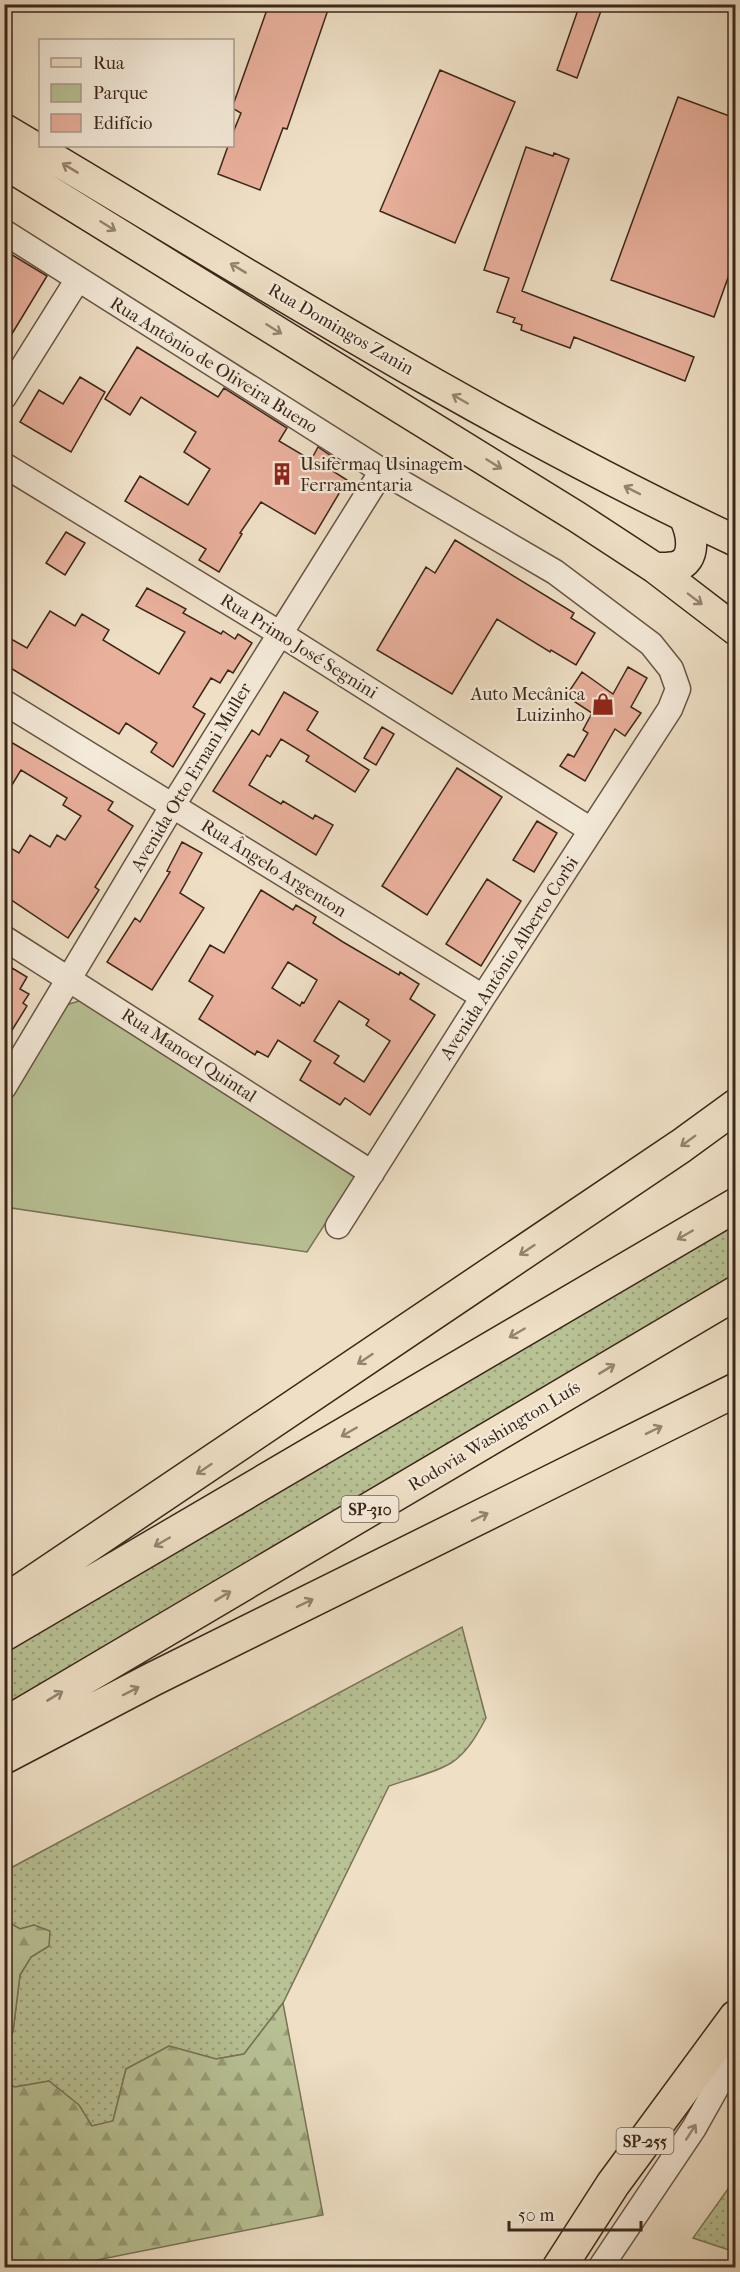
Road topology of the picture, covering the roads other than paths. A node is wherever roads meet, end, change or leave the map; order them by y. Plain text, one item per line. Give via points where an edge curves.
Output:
1 (4, 129) edge
2 (4, 163) edge
3 (4, 232) edge
4 (78, 279) junction
5 (4, 397) edge
6 (4, 465) edge
7 (382, 471) junction
8 (684, 517) junction
9 (735, 541) edge
10 (655, 568) junction
11 (735, 630) edge
12 (279, 633) junction
13 (678, 689) joint
14 (4, 702) edge
15 (173, 806) junction
16 (591, 830) junction
17 (4, 938) edge
18 (69, 978) junction
19 (483, 997) junction
20 (4, 1087) edge
21 (735, 1106) edge
22 (372, 1173) junction
23 (735, 1205) edge
24 (339, 1226) dead end
25 (735, 1293) edge
26 (735, 1390) edge
27 (4, 1602) edge
28 (4, 1634) edge
29 (4, 1725) edge
30 (4, 1756) edge
31 (735, 2017) edge
32 (735, 2053) edge
33 (559, 2268) edge
34 (600, 2268) edge

8 -> 1 main road, Rua Domingos Zanin via 506,425
2 -> 10 main road, Rua Domingos Zanin
3 - 4 street, Rua Antônio de Oliveira Bueno
4 - 5 street
4 - 7 street, Rua Antônio de Oliveira Bueno
6 - 12 street, Rua Primo José Segnini
7 - 12 street, Avenida Otto Ernani Muller
7 - 13 street, Rua Antônio de Oliveira Bueno via 555,572 651,644 671,669
8 - 9 main road, Rua Domingos Zanin
8 - 10 main road via 692,532 691,551 676,566
10 -> 11 main road, Rua Domingos Zanin
12 - 15 street, Avenida Otto Ernani Muller
12 - 16 street, Rua Primo José Segnini
13 - 16 street, Avenida Antônio Alberto Corbi via 670,709
14 - 15 street, Rua Ângelo Argenton
15 - 18 street, Avenida Otto Ernani Muller
15 - 19 street, Rua Ângelo Argenton
16 - 19 street, Avenida Antônio Alberto Corbi
17 - 18 street, Rua Manoel Quintal
18 - 20 street, Avenida Otto Ernani Muller
18 - 22 street, Rua Manoel Quintal
19 - 22 street, Avenida Antônio Alberto Corbi
21 -> 27 highway
22 - 24 street, Avenida Antônio Alberto Corbi
23 -> 28 highway
29 -> 25 highway, Rodovia Washington Luís / SP-310
30 -> 26 highway
31 - 33 highway, SP-255 via 613,2184
34 -> 32 street via 694,2128

